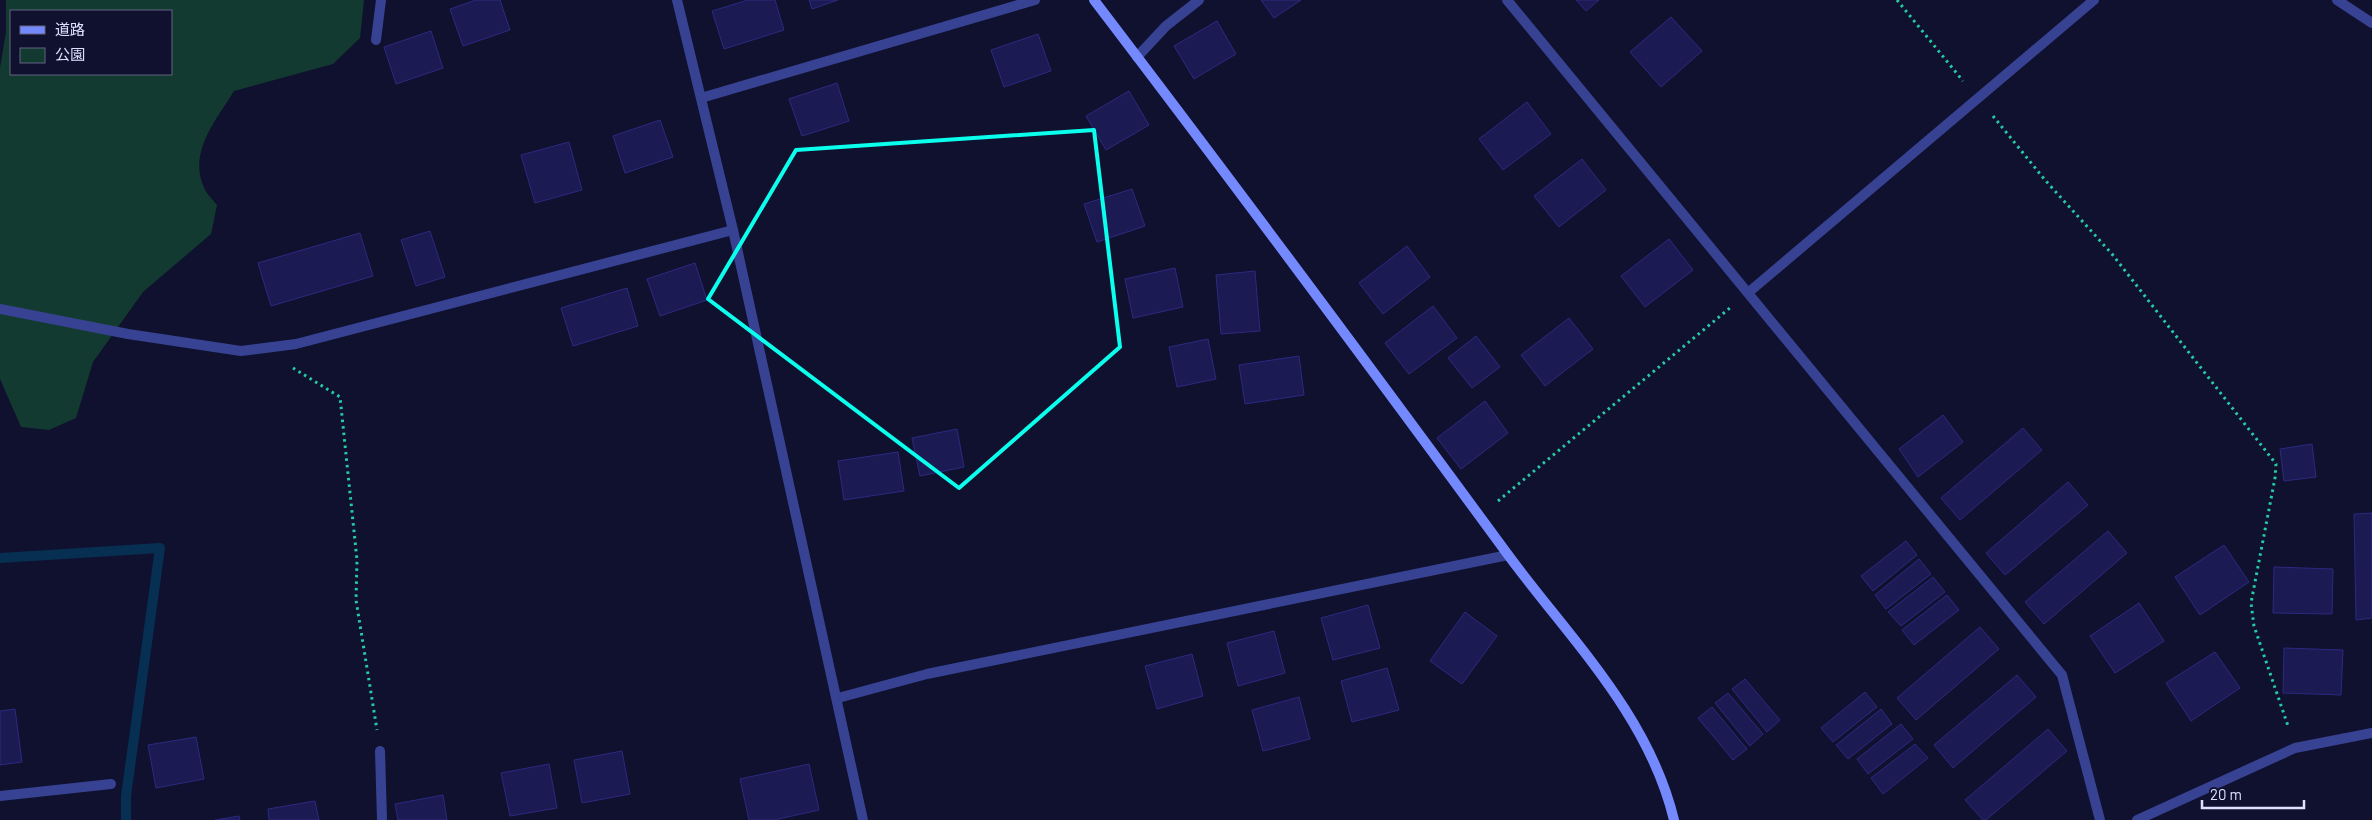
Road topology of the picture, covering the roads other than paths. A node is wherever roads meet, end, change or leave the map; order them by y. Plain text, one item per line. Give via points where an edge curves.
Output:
1 (382, 0) edge
2 (677, 0) edge
3 (1034, 0) edge
4 (1094, 0) edge
5 (1199, 0) edge
6 (1507, 0) edge
7 (2094, 0) edge
8 (2337, 0) edge
9 (2372, 23) edge
10 (376, 40) dead end
11 (1137, 57) junction
12 (701, 98) junction
13 (733, 230) junction
14 (1749, 292) junction
15 (0, 309) edge
16 (1508, 555) junction
17 (838, 698) junction
18 (2372, 733) edge
19 (380, 751) road end
20 (111, 784) dead end
21 (0, 796) edge
22 (382, 820) edge
23 (863, 820) edge
24 (1674, 820) edge
25 (2100, 820) edge
26 (2137, 820) edge

1 - 10 street
2 - 12 street
3 - 12 street
4 - 11 street
5 - 11 street via 1166,26
6 - 14 street
7 - 14 street
8 - 9 street
11 - 16 street
12 - 13 street
13 - 15 street via 264,350 241,351 147,337
13 - 17 street
14 - 25 street via 2062,675
16 - 17 street via 928,674
16 - 24 street via 1608,682 1632,721 1667,792
17 - 23 street
18 - 26 street via 2295,748
19 - 22 street
20 - 21 street

